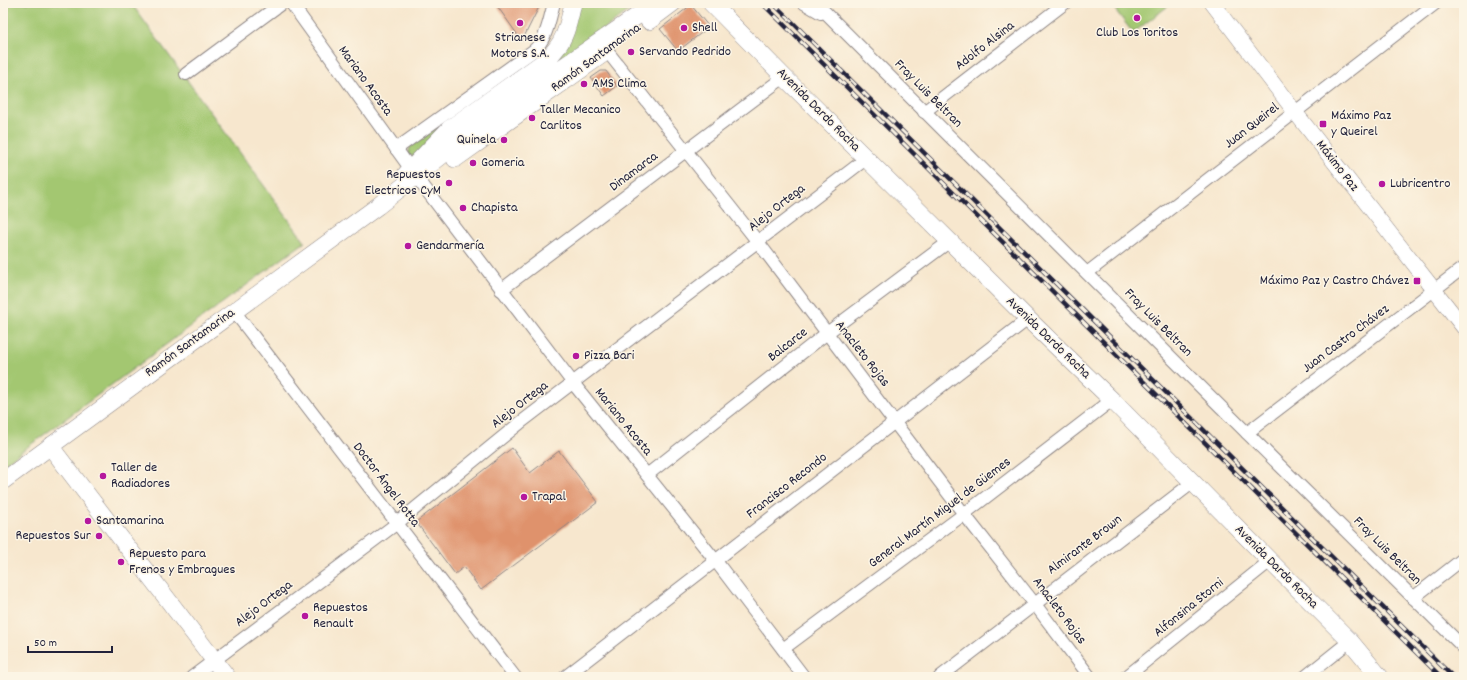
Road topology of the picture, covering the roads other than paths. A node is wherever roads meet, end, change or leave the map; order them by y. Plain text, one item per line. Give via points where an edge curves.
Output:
1 (282, 3) edge
2 (291, 3) edge
3 (554, 3) edge
4 (573, 3) edge
5 (656, 3) edge
6 (673, 3) edge
7 (711, 3) edge
8 (804, 3) edge
9 (816, 3) edge
10 (1065, 3) edge
11 (1212, 3) edge
12 (1436, 3) edge
13 (831, 19) junction
14 (607, 51) junction
15 (186, 74) dead end
16 (784, 77) junction
17 (924, 112) junction
18 (1294, 112) junction
19 (396, 149) junction
20 (686, 151) junction
21 (867, 158) junction
22 (416, 176) junction
23 (950, 240) junction
24 (758, 242) junction
25 (1464, 267) edge
26 (1087, 273) junction
27 (501, 290) junction
28 (1434, 290) junction
29 (234, 311) junction
30 (1028, 319) junction
31 (1464, 328) edge
32 (827, 333) junction
33 (573, 383) junction
34 (1112, 400) junction
35 (895, 422) junction
36 (1247, 433) junction
37 (50, 446) junction
38 (647, 475) junction
39 (3, 481) edge
40 (1192, 483) junction
41 (964, 514) junction
42 (396, 524) junction
43 (1464, 558) edge
44 (715, 560) junction
45 (1270, 562) junction
46 (1413, 598) junction
47 (1034, 603) junction
48 (1350, 641) junction
49 (1464, 648) edge
50 (783, 649) junction
51 (214, 660) junction
52 (192, 677) edge
53 (227, 677) edge
54 (514, 677) edge
55 (565, 677) edge
56 (804, 677) edge
57 (940, 677) edge
58 (1090, 677) edge
59 (1126, 677) edge
60 (1305, 677) edge
61 (1380, 677) edge

1 - 15 street
2 - 19 street, Mariano Acosta
3 - 19 street via 540,45
4 - 22 main road, Ramón Santamarina via 565,34 554,53 449,128
5 - 22 main road, Ramón Santamarina via 494,116
6 - 14 main road, Ramón Santamarina
7 - 16 main road, Avenida Dardo Rocha
8 - 13 street, Fray Luis Beltran
9 - 13 street, Fray Luis Beltran
10 - 17 street, Adolfo Alsina
11 - 18 street, Máximo Paz
12 - 18 street, Juan Queirel
13 - 17 street, Fray Luis Beltran
14 - 20 street, Anacleto Rojas
14 - 22 main road, Ramón Santamarina
16 - 20 street, Dinamarca
16 - 21 main road, Avenida Dardo Rocha
17 - 26 street, Fray Luis Beltran
18 - 26 street, Juan Queirel
18 - 28 street, Máximo Paz
19 - 22 street, Mariano Acosta
20 - 24 street, Anacleto Rojas
20 - 27 street, Dinamarca
21 - 23 main road, Avenida Dardo Rocha
21 - 24 street, Alejo Ortega
22 - 27 street, Mariano Acosta
22 - 29 main road, Ramón Santamarina
23 - 30 main road, Avenida Dardo Rocha
23 - 32 street, Balcarce
24 - 32 street, Anacleto Rojas
24 - 33 street, Alejo Ortega
25 - 28 street, Juan Castro Chávez
26 - 36 street, Fray Luis Beltran
27 - 33 street, Mariano Acosta
28 - 31 street, Máximo Paz
28 - 36 street, Juan Castro Chávez
29 - 37 main road, Ramón Santamarina
29 - 42 street, Doctor Ángel Rotta
30 - 34 main road, Avenida Dardo Rocha
30 - 35 street, Francisco Recondo
32 - 35 street, Anacleto Rojas
32 - 38 street, Balcarce
33 - 38 street, Mariano Acosta
33 - 42 street, Alejo Ortega
34 - 40 main road, Avenida Dardo Rocha
34 - 41 street, General Martín Miguel de Güemes
35 - 41 street, Anacleto Rojas
35 - 44 street, Francisco Recondo
36 - 46 street, Fray Luis Beltran
37 - 39 main road, Ramón Santamarina
37 - 51 main road
38 - 44 street, Mariano Acosta
40 - 45 main road, Avenida Dardo Rocha
40 - 47 street, Almirante Brown
41 - 47 street, Anacleto Rojas
41 - 50 street, General Martín Miguel de Güemes
42 - 51 street, Alejo Ortega
42 - 54 street, Doctor Ángel Rotta
43 - 46 street
44 - 50 street, Mariano Acosta
44 - 55 street, Francisco Recondo
45 - 48 main road, Avenida Dardo Rocha
45 - 59 street, Alfonsina Storni
46 - 49 street, Fray Luis Beltran
47 - 57 street, Almirante Brown
47 - 58 street, Anacleto Rojas
48 - 60 street
48 - 61 main road, Avenida Dardo Rocha
50 - 56 street, Mariano Acosta
51 - 52 street, Alejo Ortega
51 - 53 main road

